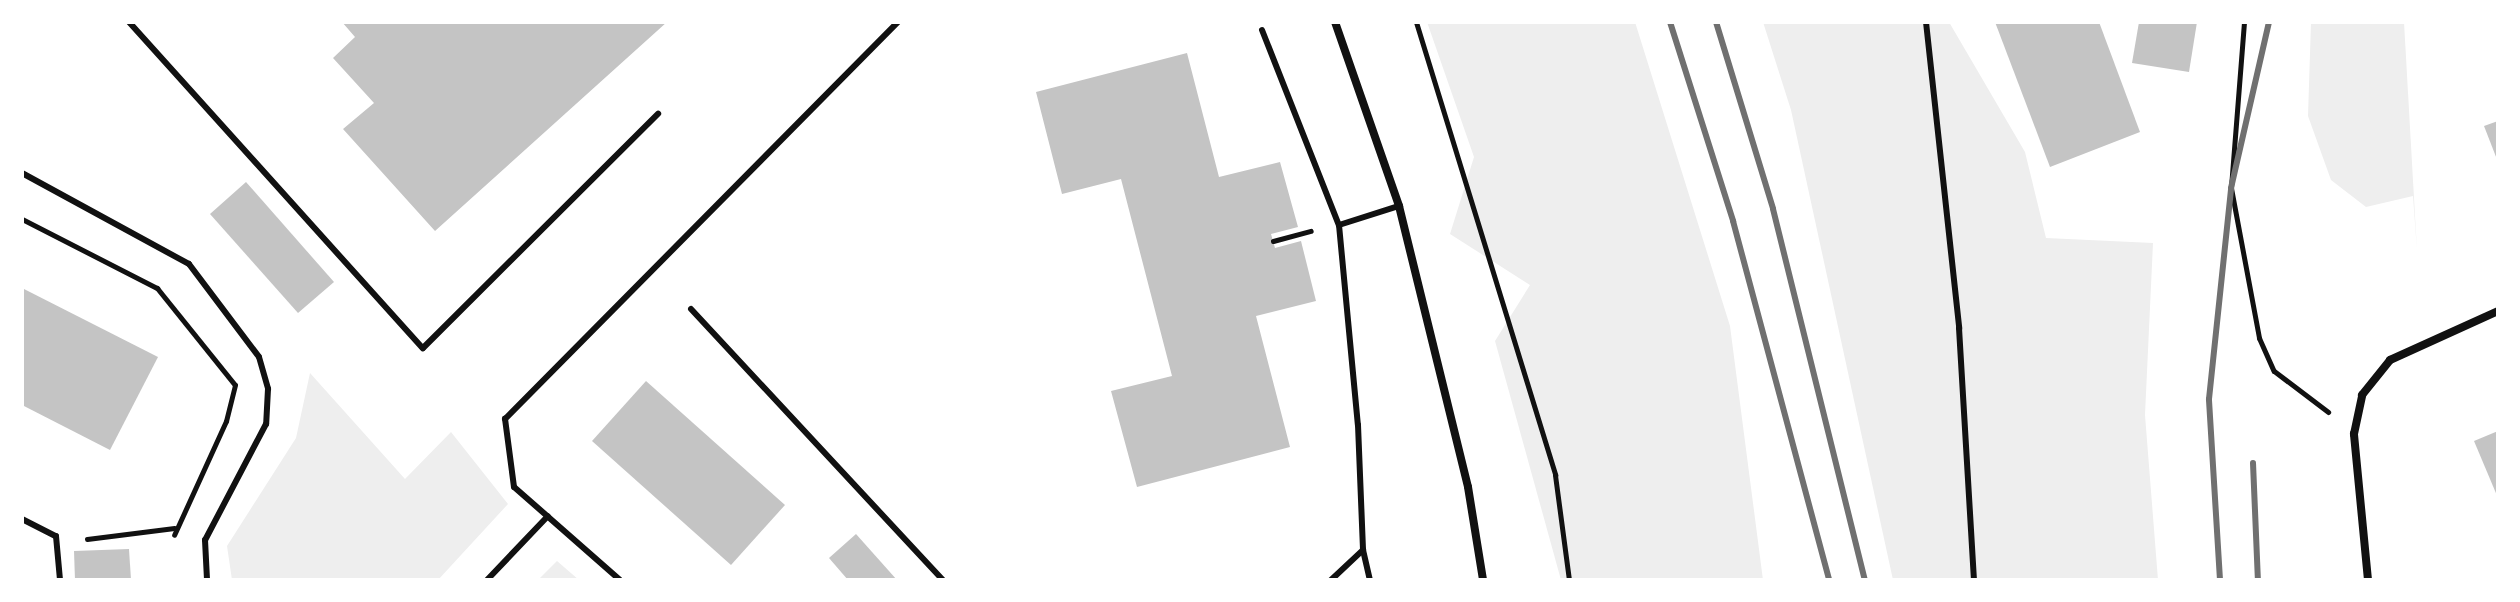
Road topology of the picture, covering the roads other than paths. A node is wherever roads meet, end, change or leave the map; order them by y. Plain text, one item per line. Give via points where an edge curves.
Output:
1 (129, 22) edge
2 (898, 22) edge
3 (1335, 22) edge
4 (1926, 22) edge
5 (1262, 30) dead end
6 (658, 114) dead end
7 (22, 173) edge
8 (1399, 206) junction
9 (1339, 225) junction
10 (691, 309) dead end
11 (2498, 311) edge
12 (548, 516) junction
13 (22, 519) edge
14 (1363, 550) junction
15 (60, 580) edge
16 (207, 580) edge
17 (487, 580) edge
18 (620, 580) edge
19 (943, 580) edge
20 (1331, 580) edge
21 (1370, 580) edge
22 (1483, 580) edge
23 (1974, 580) edge
24 (2368, 580) edge

1 - 6 lane via 423,348
2 - 12 lane via 505,419 514,487
3 - 8 street
4 - 23 lane via 1959,328
5 - 9 lane
7 - 16 lane via 189,264 259,357 268,389 266,424 205,540
8 - 9 lane
8 - 22 street via 1468,487
9 - 14 lane via 1358,425
10 - 19 lane
11 - 24 street via 2390,360 2362,395 2354,434
12 - 17 lane
12 - 18 lane
13 - 15 lane via 56,536
14 - 20 lane
14 - 21 lane

